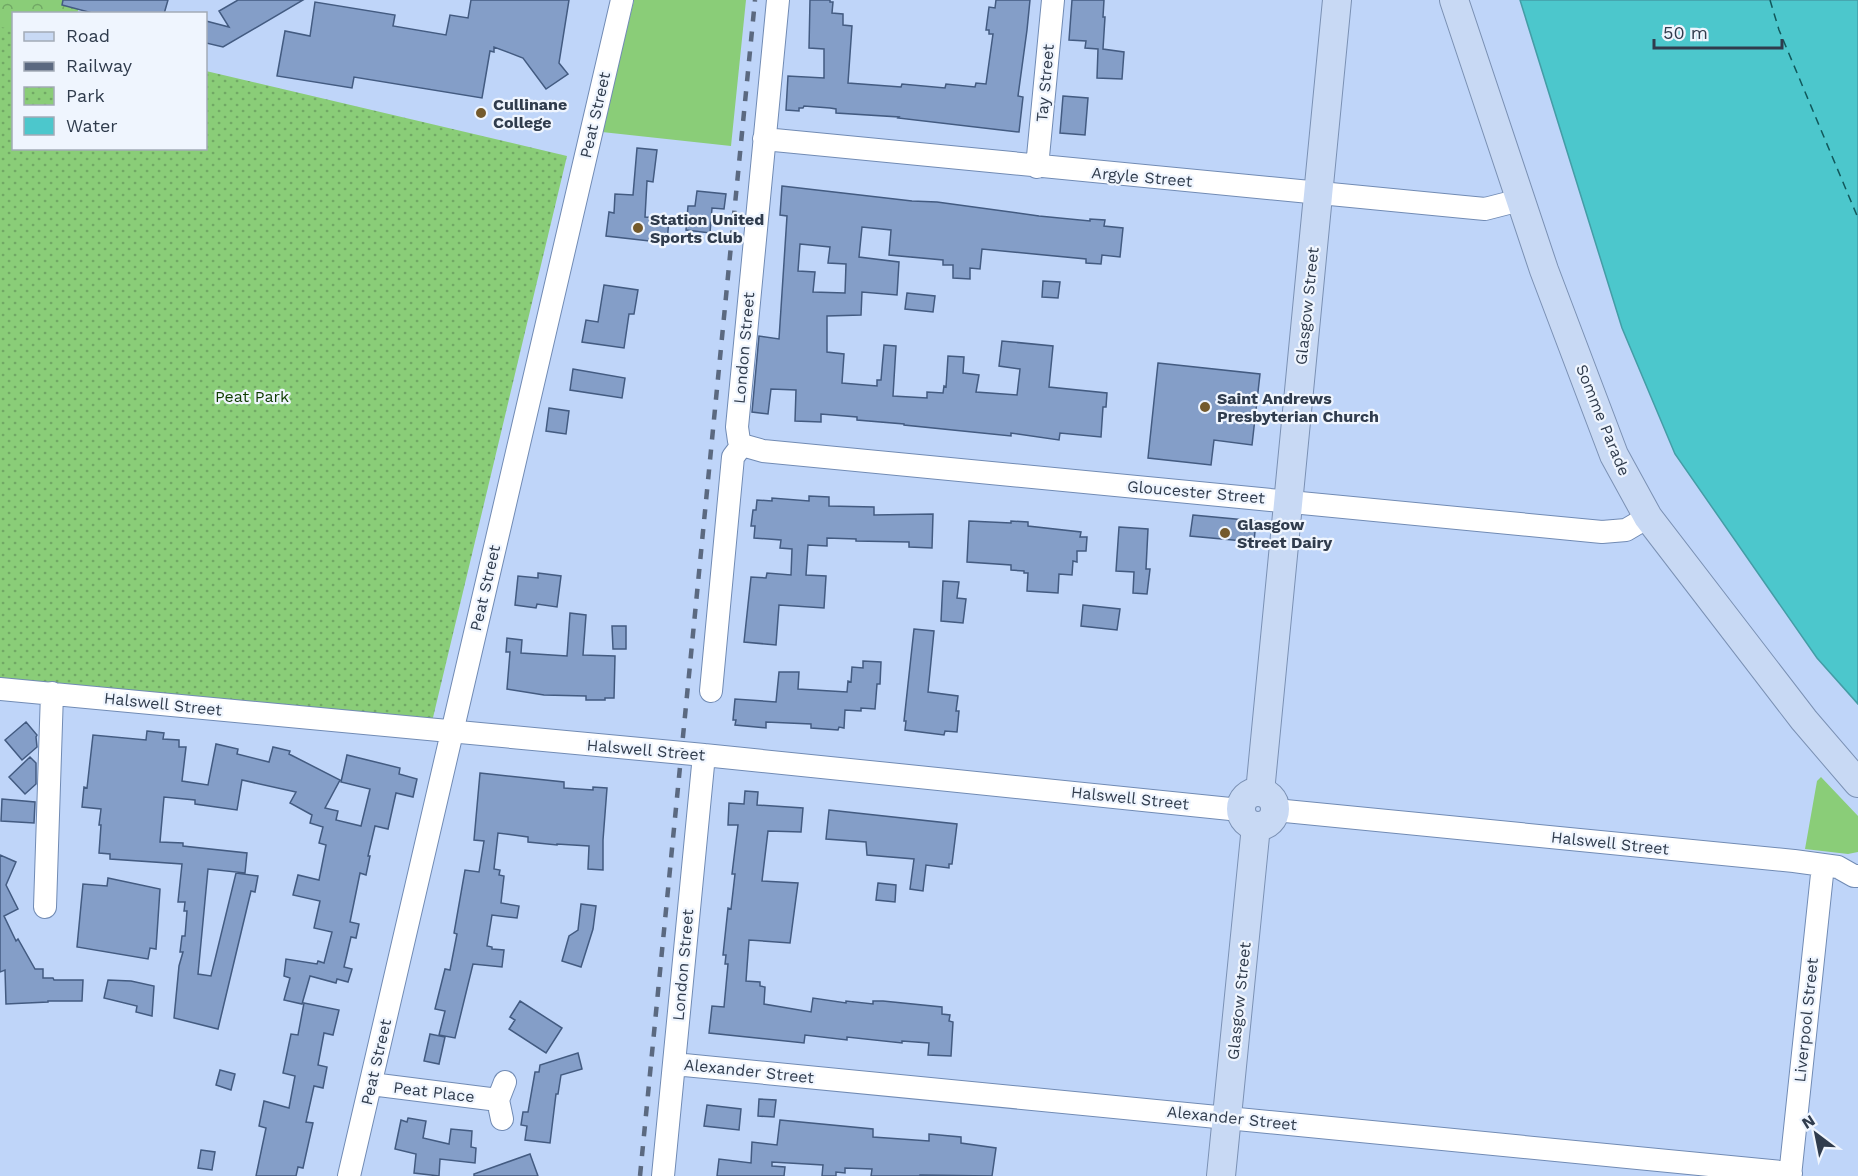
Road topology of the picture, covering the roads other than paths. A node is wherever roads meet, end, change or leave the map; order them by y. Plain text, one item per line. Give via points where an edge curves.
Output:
1 (622, 0) edge
2 (778, 0) edge
3 (1053, 0) edge
4 (1336, 0) edge
5 (1454, 0) edge
6 (764, 139) junction
7 (1037, 166) junction
8 (1318, 193) junction
9 (1520, 200) junction
10 (742, 445) junction
11 (1288, 501) junction
12 (1648, 517) junction
13 (0, 688) edge
14 (711, 692) dead end
15 (52, 693) junction
16 (452, 732) junction
17 (704, 755) junction
18 (1858, 783) edge
19 (1258, 810) junction
20 (1844, 867) edge
21 (45, 907) dead end
22 (674, 1064) junction
23 (371, 1084) junction
24 (502, 1100) dead end
25 (1227, 1117) junction
26 (1790, 1174) edge
27 (349, 1176) edge
28 (663, 1176) edge
29 (1221, 1176) edge

1 - 16 street, Peat Street
2 - 6 street, London Street
3 - 7 street, Tay Street
4 - 8 main road, Glasgow Street
5 - 9 main road, Somme Parade
6 - 7 street, Argyle Street
6 - 10 street, London Street via 736,427
7 - 8 street, Argyle Street
8 - 9 street, Argyle Street via 1485,209
8 - 11 main road, Glasgow Street
9 - 12 main road, Somme Parade via 1614,455
10 - 11 street, Gloucester Street via 763,451
10 - 14 street via 733,457
11 - 12 street, Gloucester Street via 1602,532 1626,530
11 - 19 main road, Glasgow Street
12 - 18 main road, Somme Parade via 1804,720
13 - 15 street, Halswell Street
15 - 16 street, Halswell Street
15 - 21 street
16 - 17 street, Halswell Street
16 - 23 street, Peat Street
17 - 19 street, Halswell Street
17 - 22 street, London Street
19 - 20 street, Halswell Street
19 - 25 main road, Glasgow Street
20 - 26 street, Liverpool Street
22 - 25 street, Alexander Street
22 - 28 street, London Street
23 - 24 street, Peat Place
23 - 27 street, Peat Street
25 - 26 street, Alexander Street
25 - 29 main road, Glasgow Street

